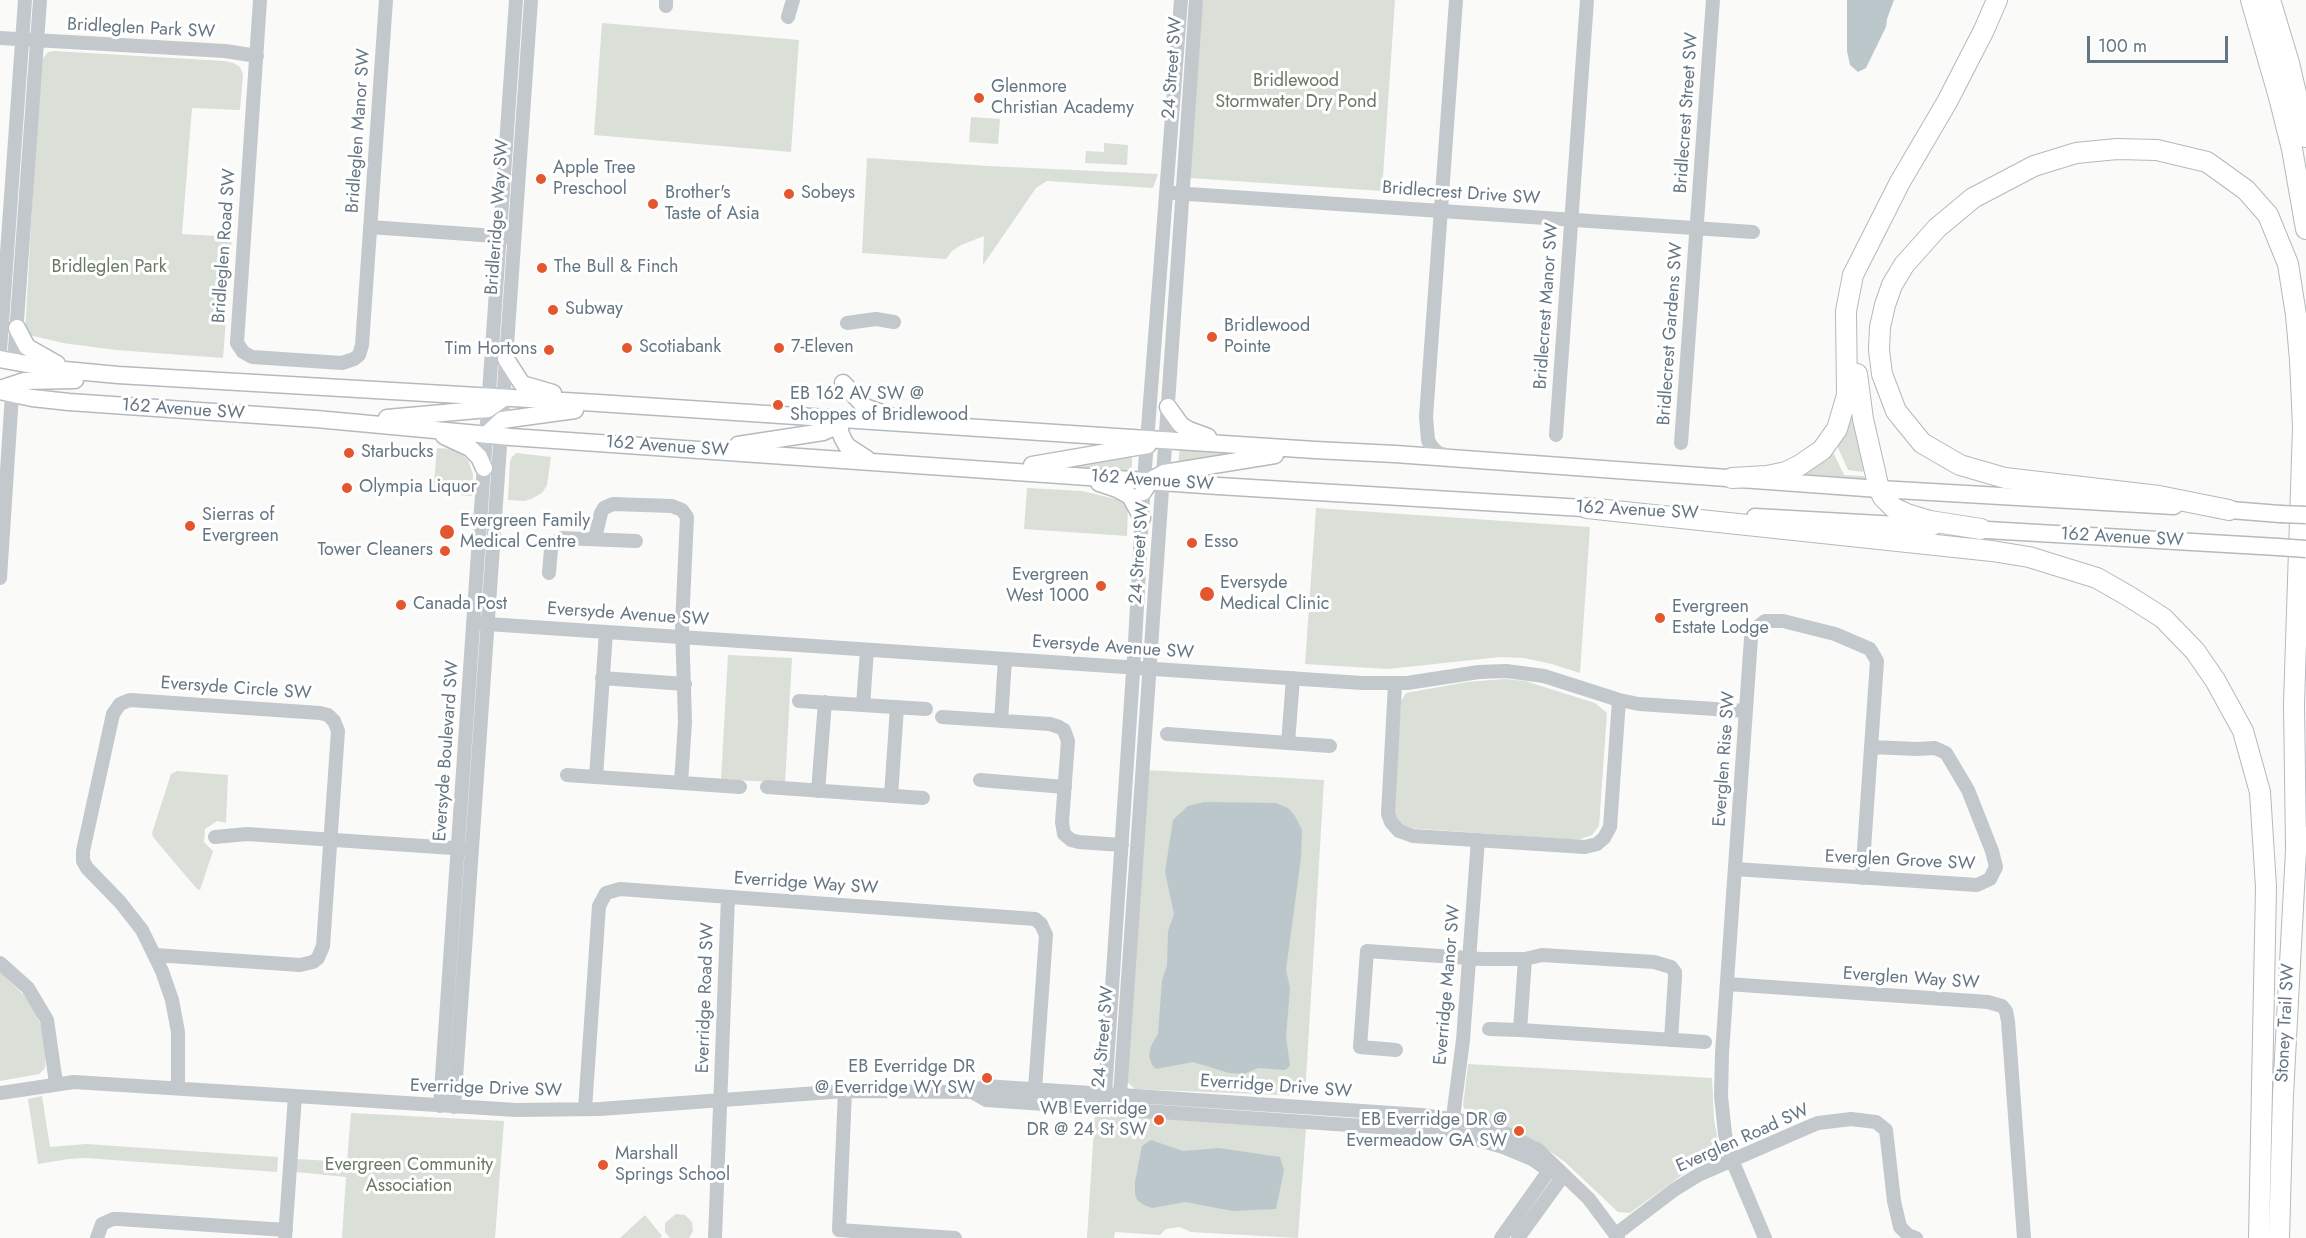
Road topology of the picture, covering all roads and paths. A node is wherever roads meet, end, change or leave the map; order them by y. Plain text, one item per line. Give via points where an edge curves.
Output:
1 (25, 0) edge
2 (40, 0) edge
3 (260, 0) edge
4 (386, 0) edge
5 (516, 0) edge
6 (531, 0) edge
7 (793, 0) edge
8 (1181, 0) edge
9 (1196, 0) edge
10 (1456, 0) edge
11 (1587, 0) edge
12 (1713, 0) edge
13 (1997, 0) edge
14 (2251, 0) edge
15 (2270, 0) edge
16 (788, 17) dead end
17 (0, 38) edge
18 (22, 40) junction
19 (37, 41) junction
20 (256, 56) junction
21 (508, 119) junction
22 (523, 120) junction
23 (2306, 137) edge
24 (1167, 193) junction
25 (1182, 193) junction
26 (1441, 211) junction
27 (1571, 220) junction
28 (370, 227) junction
29 (1697, 228) junction
30 (2306, 229) edge
31 (1753, 232) dead end
32 (500, 236) junction
33 (515, 237) junction
34 (1869, 244) junction
35 (894, 321) dead end
36 (848, 323) dead end
37 (17, 328) junction
38 (0, 351) edge
39 (506, 359) junction
40 (7, 361) edge
41 (74, 371) junction
42 (118, 375) junction
43 (843, 383) dead end
44 (5, 386) edge
45 (493, 401) junction
46 (598, 403) junction
47 (624, 404) junction
48 (1168, 407) junction
49 (1426, 417) junction
50 (840, 419) junction
51 (341, 422) junction
52 (914, 424) junction
53 (423, 429) junction
54 (496, 430) junction
55 (1556, 435) dead end
56 (1156, 439) junction
57 (1681, 443) dead end
58 (1232, 445) junction
59 (708, 450) junction
60 (1315, 450) junction
61 (1390, 454) junction
62 (1458, 458) junction
63 (872, 461) junction
64 (484, 468) junction
65 (995, 470) junction
66 (1073, 475) junction
67 (1732, 478) junction
68 (1153, 481) junction
69 (1879, 489) junction
70 (1587, 508) junction
71 (2229, 510) junction
72 (2306, 515) edge
73 (1142, 518) junction
74 (1981, 529) junction
75 (595, 538) junction
76 (1, 539) edge
77 (636, 542) dead end
78 (2306, 549) edge
79 (1, 554) edge
80 (549, 573) dead end
81 (0, 578) edge
82 (480, 624) junction
83 (606, 632) junction
84 (683, 637) junction
85 (867, 650) junction
86 (1005, 659) junction
87 (1134, 668) junction
88 (1150, 669) junction
89 (602, 678) junction
90 (1293, 678) junction
91 (685, 684) junction
92 (1395, 684) junction
93 (799, 700) dead end
94 (1619, 700) junction
95 (2306, 701) edge
96 (825, 702) junction
97 (863, 705) junction
98 (897, 707) junction
99 (926, 709) dead end
100 (1745, 711) junction
101 (942, 717) dead end
102 (1000, 721) junction
103 (1167, 734) dead end
104 (1288, 743) junction
105 (1330, 746) dead end
106 (1871, 747) junction
107 (567, 775) dead end
108 (596, 777) junction
109 (980, 780) dead end
110 (681, 783) junction
111 (740, 787) dead end
112 (767, 787) dead end
113 (1065, 787) junction
114 (818, 791) junction
115 (891, 796) junction
116 (923, 798) dead end
117 (215, 837) dead end
118 (330, 840) junction
119 (1478, 840) junction
120 (1122, 845) junction
121 (2296, 846) junction
122 (465, 849) junction
123 (1735, 869) junction
124 (1862, 878) junction
125 (728, 897) junction
126 (155, 955) junction
127 (1468, 958) junction
128 (1525, 959) junction
129 (0, 963) edge
130 (1727, 984) junction
131 (1489, 1029) dead end
132 (1520, 1030) junction
133 (1671, 1040) junction
134 (1705, 1042) dead end
135 (1396, 1050) dead end
136 (56, 1083) junction
137 (178, 1089) junction
138 (1035, 1089) junction
139 (845, 1091) junction
140 (972, 1092) junction
141 (0, 1093) edge
142 (1105, 1093) junction
143 (1120, 1094) junction
144 (295, 1096) junction
145 (720, 1100) junction
146 (1034, 1103) junction
147 (447, 1107) junction
148 (1110, 1108) junction
149 (585, 1109) junction
150 (1306, 1114) junction
151 (1452, 1125) junction
152 (1732, 1160) junction
153 (1550, 1168) junction
154 (1563, 1176) junction
155 (286, 1234) edge
156 (1617, 1236) edge
157 (96, 1238) edge
158 (714, 1238) edge
159 (955, 1238) edge
160 (1501, 1238) edge
161 (1518, 1238) edge
162 (1766, 1238) edge
163 (1916, 1238) edge
164 (2024, 1238) edge
165 (2259, 1238) edge
166 (2279, 1238) edge

1 - 18 street
2 - 19 street
3 - 20 street, Bridleglen Road SW
4 - 28 street, Bridleglen Manor SW
5 - 21 street, Bridleridge Way SW
6 - 22 street, Bridleridge Way SW
7 - 16 street
8 - 24 street, 24 Street SW
9 - 25 street, 24 Street SW
10 - 26 street
11 - 27 street, Bridlecrest Manor SW
12 - 29 street, Bridlecrest Street SW
13 - 34 highway via 1947,102
14 - 30 highway via 2292,149
15 - 23 highway
17 - 18 street, Bridleglen Park SW
18 - 19 street, Bridleglen Park SW
18 - 38 street
19 - 20 street, Bridleglen Park SW
19 - 37 street
20 - 28 street, Bridleglen Road SW via 236,338 243,352 252,357 342,363 359,355
21 - 22 street
21 - 32 street, Bridleridge Way SW
22 - 33 street, Bridleridge Way SW
24 - 25 street, Bridlecrest Drive SW
24 - 56 street, 24 Street SW
25 - 26 street, Bridlecrest Drive SW
25 - 48 street, 24 Street SW
26 - 27 street, Bridlecrest Drive SW
26 - 49 street
27 - 29 street, Bridlecrest Drive SW
27 - 55 street, Bridlecrest Manor SW
28 - 32 street, Bridleglen Manor SW
29 - 31 street, Bridlecrest Drive SW
29 - 57 street, Bridlecrest Gardens SW
32 - 33 street, Bridleglen Manor SW
32 - 45 street, Bridleridge Way SW
33 - 39 street, Bridleridge Way SW
34 - 67 highway via 1853,275 1846,311 1847,395 1831,440 1812,458 1786,472
34 - 69 highway via 1857,294 1855,349 1863,419
35 - 36 street
37 - 40 street
37 - 41 main road via 30,350
39 - 45 street, Bridleridge Way SW
39 - 46 main road via 525,386
40 - 41 main road, 162 Avenue SW
40 - 44 main road
41 - 42 main road, 162 Avenue SW
42 - 44 main road via 103,380
42 - 45 main road, 162 Avenue SW
43 - 52 main road via 865,407
44 - 51 main road, 162 Avenue SW via 69,402
44 - 76 street
45 - 46 main road, 162 Avenue SW
45 - 51 main road
45 - 54 street, Bridleridge Way SW
45 - 54 street, Eversyde Boulevard SW
46 - 47 main road, 162 Avenue SW
47 - 50 main road, 162 Avenue SW
47 - 54 main road
48 - 56 street, 24 Street SW
48 - 58 main road via 1189,430
49 - 61 street via 1417,446
49 - 62 street via 1432,448
50 - 52 main road, 162 Avenue SW
50 - 59 main road via 823,432
50 - 63 main road via 840,432 847,446
51 - 53 main road, 162 Avenue SW
52 - 56 main road, 162 Avenue SW
53 - 54 main road, 162 Avenue SW
53 - 64 main road via 470,448
54 - 59 main road, 162 Avenue SW
54 - 64 street, Eversyde Boulevard SW
54 - 82 street, Eversyde Boulevard SW
56 - 58 main road, 162 Avenue SW
56 - 65 main road
56 - 68 street, 24 Street SW
56 - 68 street, 24 Street SW
58 - 60 main road, 162 Avenue SW
59 - 63 main road, 162 Avenue SW
60 - 61 main road, 162 Avenue SW
60 - 68 main road
61 - 62 main road, 162 Avenue SW
62 - 67 main road, 162 Avenue SW
63 - 65 main road, 162 Avenue SW
64 - 82 street, Eversyde Boulevard SW
65 - 66 main road, 162 Avenue SW
66 - 68 main road, 162 Avenue SW
66 - 73 main road via 1124,492 1135,502
67 - 69 main road, 162 Avenue SW
68 - 70 main road, 162 Avenue SW
68 - 73 street, 24 Street SW
68 - 88 street, 24 Street SW
69 - 71 main road, 162 Avenue SW
69 - 74 highway via 1894,508 1907,514
70 - 74 main road, 162 Avenue SW
70 - 165 highway via 2029,557 2097,578 2163,618 2195,651 2242,731 2260,792 2266,887
71 - 72 main road, 162 Avenue SW, bridge
71 - 121 highway via 2159,496 2006,478 1960,465 1923,443 1896,411 1882,374 1879,350 1885,305 1904,265 1937,228 1973,198 2034,166 2076,153 2157,150 2207,162 2246,190 2268,215 2288,264 2296,315 2303,427 2294,704
73 - 87 street, 24 Street SW
74 - 78 main road, 162 Avenue SW, bridge
75 - 77 street
75 - 80 street via 558,539 551,549
75 - 84 street via 601,513 613,504 672,506 685,513 688,525
76 - 79 street
79 - 81 street
82 - 83 street, Eversyde Avenue SW
82 - 122 street, Eversyde Boulevard SW
83 - 84 street, Eversyde Avenue SW
83 - 89 street
84 - 85 street, Eversyde Avenue SW
84 - 91 street
85 - 86 street, Eversyde Avenue SW
85 - 97 street
86 - 87 street, Eversyde Avenue SW
86 - 102 street
87 - 88 street, Eversyde Avenue SW
87 - 120 street, 24 Street SW
88 - 90 street, Eversyde Avenue SW
88 - 143 street, 24 Street SW
89 - 91 street
89 - 108 street
90 - 92 street, Eversyde Avenue SW
90 - 104 street
91 - 110 street
92 - 94 street, Eversyde Avenue SW via 1479,672 1518,672 1544,676
92 - 119 street via 1388,808 1391,822 1406,835
93 - 96 street
94 - 100 street, Eversyde Avenue SW
94 - 119 street via 1610,826 1604,838 1585,848
95 - 121 highway, Stoney Trail SW
96 - 97 street
96 - 114 street
97 - 98 street
98 - 99 street
98 - 115 street
100 - 106 street, Everglen Rise SW via 1751,638 1760,624 1777,620 1835,634 1870,649 1877,661
100 - 123 street, Everglen Rise SW
101 - 102 street
102 - 113 street via 1050,724 1064,730 1068,741
103 - 104 street
104 - 105 street
106 - 124 street, Everglen Rise SW
106 - 124 street, Everglen Grove SW via 1935,748 1946,753 1979,814 1996,867 1990,879 1981,885
107 - 108 street
108 - 110 street
109 - 113 street
110 - 111 street
112 - 114 street
113 - 120 street via 1062,822 1066,837 1079,842
114 - 115 street
115 - 116 street
117 - 118 street via 236,834
118 - 122 street
118 - 126 street, Eversyde Circle SW via 323,946 313,962 300,965
118 - 126 street, Eversyde Circle SW via 338,731 328,716 130,700 120,704 113,714 83,861 131,915
119 - 127 street, Everridge Manor SW
120 - 142 street, 24 Street SW
121 - 166 highway, Stoney Trail SW
122 - 147 street, Eversyde Boulevard SW
123 - 124 street, Everglen Grove SW
123 - 130 street, Everglen Rise SW
125 - 138 street, Everridge Way SW via 1035,919 1046,935
125 - 145 street, Everridge Road SW
125 - 149 street, Everridge Way SW via 620,889 609,891 602,898
126 - 137 street, Eversyde Circle SW via 174,1010 179,1046
127 - 128 street
127 - 135 street via 1367,951 1360,1047
127 - 151 street, Everridge Manor SW
128 - 132 street
128 - 133 street via 1542,955 1654,962 1671,967 1675,977
129 - 136 street via 28,988 47,1020
130 - 152 street, Everglen Rise SW via 1721,1096
130 - 164 street, Everglen Way SW via 2002,1006 2008,1016
131 - 132 street
132 - 133 street
133 - 134 street
136 - 137 street, Everridge Drive SW
136 - 141 street, Everridge Drive SW
137 - 144 street, Everridge Drive SW
138 - 140 street, Everridge Drive SW via 985,1086
138 - 142 street, Everridge Drive SW
138 - 146 street, Everridge Way SW
139 - 140 street, Everridge Drive SW
139 - 145 street, Everridge Drive SW
139 - 159 street via 839,1230
140 - 146 street, Everridge Drive SW via 986,1100
142 - 143 street, Everridge Drive SW
142 - 148 street, 24 Street SW
143 - 148 street, 24 Street SW
143 - 150 street, Everridge Drive SW
144 - 147 street, Everridge Drive SW
144 - 155 street
145 - 149 street, Everridge Drive SW
145 - 158 street, Everridge Road SW
146 - 148 street, Everridge Drive SW
147 - 149 street, Everridge Drive SW
148 - 150 street, Everridge Drive SW
150 - 151 street, Everridge Drive SW
151 - 153 street, Everridge Drive SW via 1476,1123 1516,1138 1538,1150
152 - 156 street, Everglen Road SW via 1684,1183
152 - 162 street, Everglen Rise SW
152 - 163 street, Everglen Road SW via 1818,1123 1851,1119 1876,1122 1887,1135 1900,1227
153 - 154 street, Everridge Drive SW
153 - 160 street
154 - 156 street, Everridge Drive SW via 1589,1199
154 - 161 street
155 - 157 street via 119,1218 102,1224

